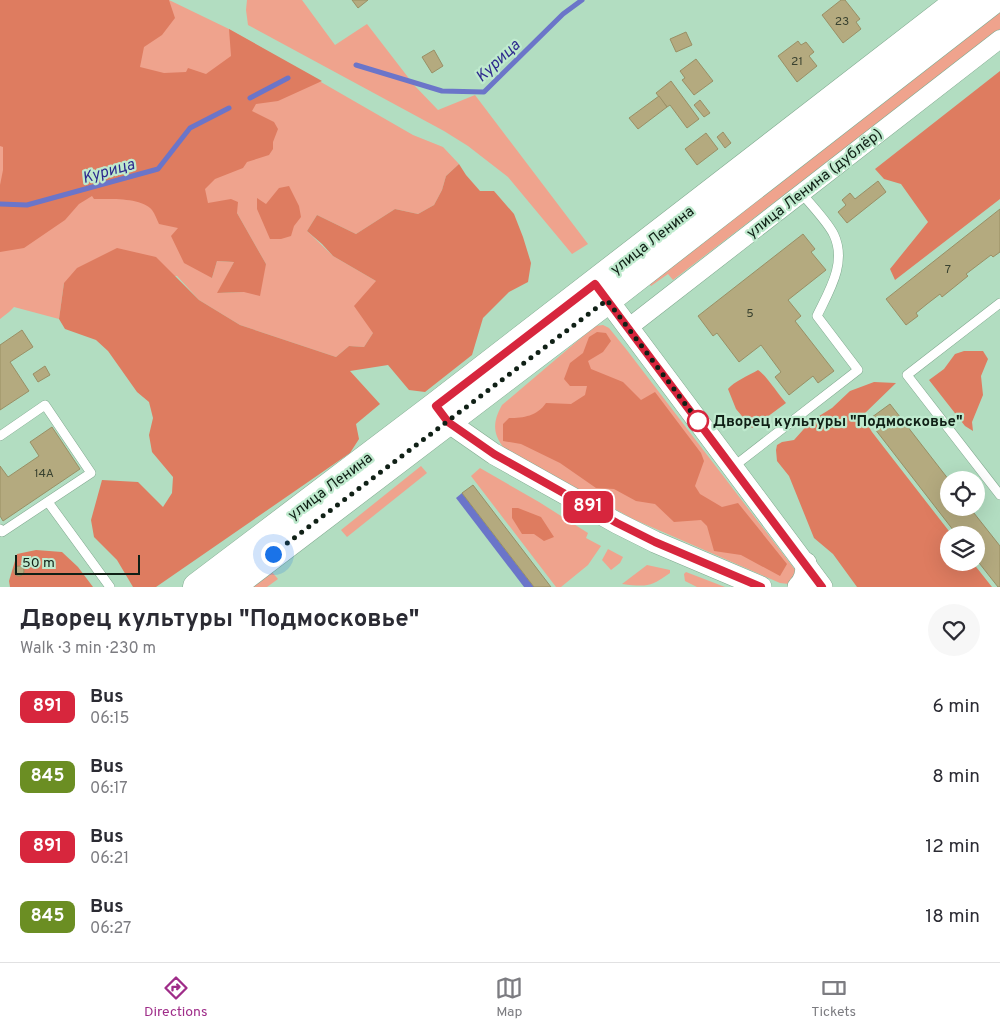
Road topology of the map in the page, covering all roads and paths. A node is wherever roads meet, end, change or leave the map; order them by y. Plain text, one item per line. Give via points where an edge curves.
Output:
1 (961, 0) edge
2 (993, 0) edge
3 (1000, 39) edge
4 (801, 192) junction
5 (601, 292) junction
6 (1000, 303) edge
7 (628, 328) junction
8 (442, 414) junction
9 (0, 436) edge
10 (733, 467) junction
11 (1000, 495) edge
12 (48, 502) junction
13 (0, 529) edge
14 (806, 563) junction
15 (110, 587) edge
16 (197, 587) edge
17 (230, 587) edge
18 (761, 587) edge
19 (798, 587) edge
20 (822, 587) edge

1 - 5 main road, улица Ленина
2 - 5 main road, улица Ленина
3 - 4 street, улица Ленина (дублёр)
4 - 7 street, улица Ленина (дублёр)
4 - 10 lane via 834,235 838,248 837,272 818,316 858,370
5 - 7 street
5 - 8 main road, улица Ленина
6 - 11 lane via 907,375
7 - 10 street
8 - 16 main road, улица Ленина
8 - 17 main road, улица Ленина
8 - 18 street via 494,454 617,523
9 - 12 lane via 45,405 91,473
10 - 14 street
12 - 13 lane via 2,532
12 - 15 lane
14 - 19 street via 806,574
14 - 20 street

